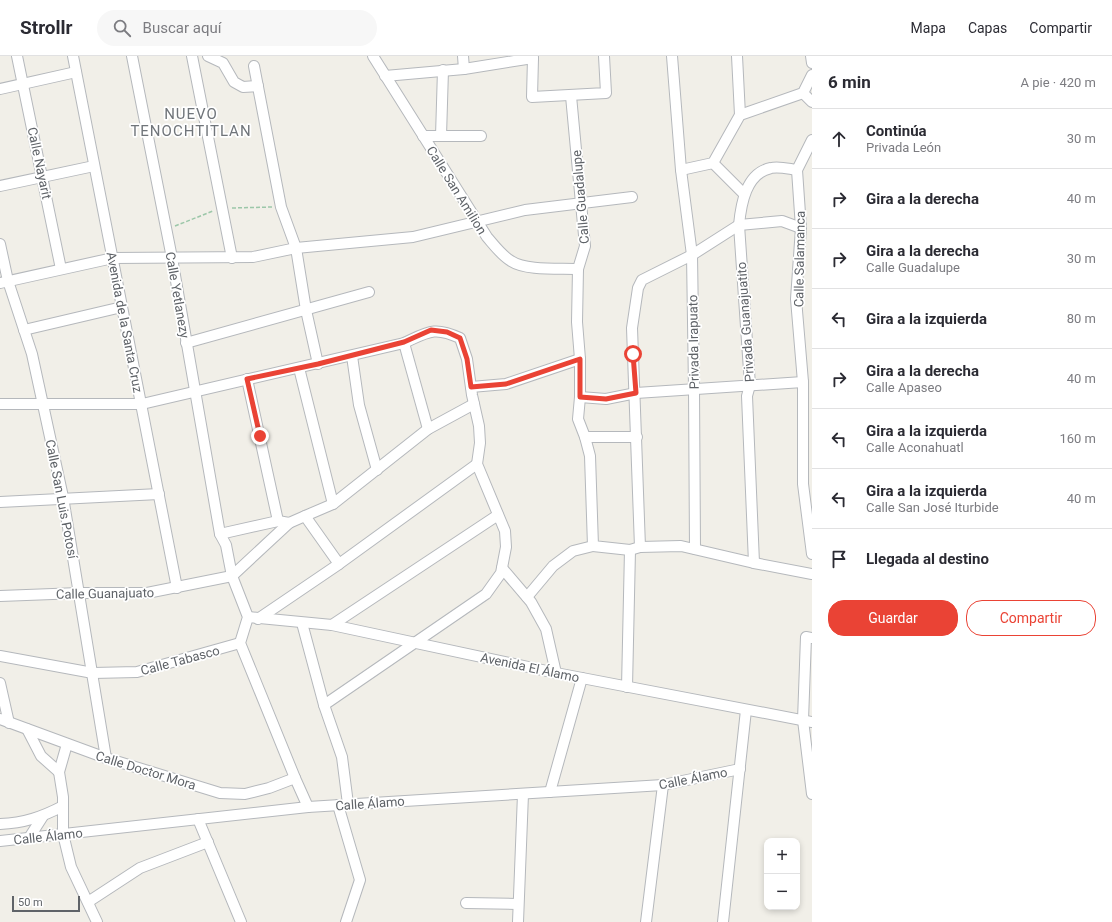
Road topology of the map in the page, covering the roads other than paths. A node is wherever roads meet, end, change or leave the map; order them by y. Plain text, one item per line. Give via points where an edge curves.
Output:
1 (17, 56) edge
2 (73, 56) edge
3 (132, 56) edge
4 (192, 56) edge
5 (208, 56) edge
6 (373, 56) edge
7 (463, 56) edge
8 (604, 56) edge
9 (672, 56) edge
10 (737, 56) edge
11 (811, 56) edge
12 (532, 57) edge
13 (812, 63) edge
14 (254, 66) dead end
15 (464, 69) junction
16 (443, 70) junction
17 (76, 72) junction
18 (812, 75) edge
19 (386, 76) junction
20 (23, 84) junction
21 (258, 86) junction
22 (0, 89) edge
23 (803, 93) junction
24 (571, 96) junction
25 (812, 102) edge
26 (740, 115) junction
27 (423, 136) junction
28 (441, 136) junction
29 (481, 136) dead end
30 (812, 140) edge
31 (713, 163) junction
32 (94, 166) junction
33 (681, 170) junction
34 (797, 170) junction
35 (43, 177) junction
36 (0, 186) edge
37 (744, 194) junction
38 (632, 197) dead end
39 (581, 203) junction
40 (477, 221) junction
41 (739, 224) junction
42 (801, 228) junction
43 (0, 244) edge
44 (296, 248) junction
45 (692, 255) junction
46 (113, 258) junction
47 (172, 258) junction
48 (232, 258) junction
49 (578, 268) junction
50 (61, 269) junction
51 (4, 282) edge
52 (369, 292) dead end
53 (122, 307) junction
54 (306, 310) junction
55 (24, 330) junction
56 (404, 342) junction
57 (186, 343) junction
58 (352, 356) junction
59 (580, 359) junction
60 (318, 364) junction
61 (299, 368) junction
62 (247, 379) junction
63 (803, 382) junction
64 (750, 385) junction
65 (471, 387) junction
66 (694, 389) junction
67 (194, 393) junction
68 (636, 393) junction
69 (580, 397) junction
70 (0, 404) edge
71 (43, 404) junction
72 (142, 404) junction
73 (474, 404) junction
74 (428, 430) junction
75 (585, 437) junction
76 (637, 437) junction
77 (477, 464) junction
78 (377, 470) junction
79 (159, 494) junction
80 (63, 497) junction
81 (0, 502) edge
82 (333, 504) junction
83 (498, 515) junction
84 (305, 516) junction
85 (278, 521) junction
86 (289, 523) junction
87 (220, 534) junction
88 (593, 546) junction
89 (635, 548) junction
90 (695, 549) junction
91 (812, 554) edge
92 (754, 563) junction
93 (339, 564) junction
94 (502, 568) junction
95 (812, 574) edge
96 (232, 576) junction
97 (177, 588) junction
98 (79, 593) junction
99 (0, 596) edge
100 (527, 597) junction
101 (253, 618) junction
102 (302, 623) junction
103 (332, 625) junction
104 (809, 638) edge
105 (240, 643) junction
106 (417, 643) junction
107 (0, 656) edge
108 (92, 673) junction
109 (556, 673) junction
110 (582, 678) junction
111 (0, 682) edge
112 (627, 687) junction
113 (324, 705) junction
114 (746, 710) junction
115 (4, 721) edge
116 (808, 721) edge
117 (27, 730) junction
118 (67, 744) junction
119 (106, 758) junction
120 (740, 769) junction
121 (59, 772) junction
122 (295, 778) junction
123 (663, 785) junction
124 (550, 792) junction
125 (523, 794) junction
126 (812, 794) edge
127 (343, 804) junction
128 (63, 806) junction
129 (308, 807) junction
130 (43, 816) junction
131 (198, 819) junction
132 (0, 824) edge
133 (63, 834) junction
134 (29, 838) junction
135 (0, 841) edge
136 (208, 842) junction
137 (88, 902) junction
138 (466, 904) dead end
139 (517, 904) junction
140 (97, 922) edge
141 (241, 922) edge
142 (346, 922) edge
143 (518, 922) edge
144 (646, 922) edge
145 (723, 922) edge

1 - 20 street, Calle Nayarit
2 - 17 street, Avenida de la Santa Cruz
3 - 47 street, Calle Yetlanezy
4 - 48 street
5 - 21 street via 223,63 234,82 244,87
6 - 19 street, Calle San Amilion
7 - 15 street
8 - 24 street via 606,93
9 - 33 street, Privada Irapuato
10 - 26 street
11 - 13 street
12 - 15 street
12 - 24 street via 532,97
14 - 21 street
15 - 16 street
16 - 19 street
16 - 28 street
17 - 20 street
17 - 32 street, Avenida de la Santa Cruz
18 - 23 street
19 - 27 street, Calle San Amilion
20 - 22 street
20 - 35 street, Calle Nayarit
21 - 44 street via 281,207
23 - 25 street
23 - 26 street
24 - 39 street, Calle Guadalupe
26 - 31 street
27 - 28 street
27 - 40 street, Calle San Amilion
28 - 29 street
30 - 34 street
31 - 33 street
31 - 37 street
32 - 35 street
32 - 46 street, Avenida de la Santa Cruz
33 - 45 street, Privada Irapuato
34 - 37 street, Privada Guanajuatito via 771,168 752,181
34 - 42 street, Calle Salamanca
35 - 36 street
35 - 50 street, Calle Nayarit
37 - 41 street, Privada Guanajuatito
38 - 39 street
39 - 40 street via 525,210
39 - 49 street, Calle Guadalupe via 585,246
40 - 44 street via 413,237
40 - 49 street, Calle San Amilion via 486,237 511,262 523,266
41 - 42 street via 782,221
41 - 45 street
41 - 64 street, Privada Guanajuatito
42 - 63 street, Calle Salamanca via 796,299
43 - 51 street, Calle San Luis Potosí
44 - 48 street via 253,257
44 - 54 street
45 - 66 street, Privada Irapuato
45 - 68 street via 642,280 638,288 632,328
46 - 47 street
46 - 50 street
46 - 53 street, Avenida de la Santa Cruz
47 - 48 street
47 - 57 street, Calle Yetlanezy
49 - 59 street, Calle Guadalupe via 577,322
50 - 51 street
51 - 55 street, Calle San Luis Potosí
52 - 54 street
53 - 55 street
53 - 72 street, Avenida de la Santa Cruz
54 - 57 street
54 - 60 street
55 - 71 street, Calle San Luis Potosí
56 - 58 street
56 - 65 street via 431,330 447,332 460,338 467,359
56 - 74 street
57 - 67 street, Calle Yetlanezy
58 - 60 street
58 - 78 street via 359,405
59 - 65 street via 506,384
59 - 69 street, Calle Guadalupe
60 - 61 street
61 - 62 street
61 - 82 street
62 - 67 street
62 - 85 street
63 - 64 street
63 - 91 street, Calle Salamanca via 802,484
64 - 66 street
64 - 92 street, Privada Guanajuatito via 747,396
65 - 73 street
66 - 68 street
66 - 90 street, Privada Irapuato
67 - 72 street
67 - 87 street, Calle Yetlanezy
68 - 69 street via 606,399
68 - 76 street
69 - 75 street, Calle Guadalupe via 578,419
70 - 71 street
71 - 72 street
71 - 80 street, Calle San Luis Potosí
72 - 79 street, Avenida de la Santa Cruz
73 - 74 street
73 - 77 street via 480,443
74 - 78 street
75 - 76 street
75 - 88 street, Calle Guadalupe via 590,456
76 - 89 street
77 - 83 street
77 - 93 street
78 - 82 street
79 - 80 street
79 - 97 street, Avenida de la Santa Cruz
80 - 81 street
80 - 98 street, Calle San Luis Potosí
82 - 84 street
83 - 94 street via 505,531 506,547
83 - 103 street
84 - 86 street
84 - 93 street
85 - 86 street
85 - 87 street
86 - 96 street
87 - 96 street via 226,545
88 - 89 street
88 - 100 street via 573,551 553,566
89 - 90 street via 681,546
89 - 112 street
90 - 92 street
92 - 95 street
93 - 101 street
94 - 100 street
94 - 106 street via 486,594
96 - 97 street, Calle Guanajuato
96 - 101 street
97 - 98 street, Calle Guanajuato via 147,593
98 - 99 street, Calle Guanajuato
98 - 108 street, Calle San Luis Potosí
100 - 109 street via 546,629
101 - 102 street, Avenida El Álamo
101 - 105 street
102 - 103 street, Avenida El Álamo
102 - 113 street
103 - 106 street, Avenida El Álamo
104 - 116 street
105 - 108 street, Calle Tabasco via 137,672
105 - 122 street
106 - 109 street, Avenida El Álamo
106 - 113 street
107 - 108 street, Calle Tabasco
108 - 119 street, Calle San Luis Potosí
109 - 110 street, Avenida El Álamo
110 - 112 street, Avenida El Álamo
110 - 124 street
111 - 115 street
112 - 114 street, Avenida El Álamo
113 - 127 street via 342,757
114 - 116 street, Avenida El Álamo
114 - 120 street
115 - 117 street, Calle Doctor Mora
116 - 126 street
117 - 118 street, Calle Doctor Mora
117 - 121 street via 42,756
118 - 119 street, Calle Doctor Mora
118 - 121 street
119 - 122 street, Calle Doctor Mora via 220,793 245,794
120 - 123 street, Calle Álamo
120 - 145 street
121 - 128 street
122 - 129 street
123 - 124 street, Calle Álamo
123 - 144 street
124 - 125 street, Calle Álamo
125 - 127 street, Calle Álamo
125 - 139 street
127 - 129 street, Calle Álamo
127 - 142 street via 360,880
128 - 130 street
128 - 133 street
129 - 131 street, Calle Álamo
130 - 132 street via 14,824
130 - 134 street
131 - 133 street, Calle Álamo
131 - 136 street
133 - 134 street, Calle Álamo
133 - 137 street via 71,867
134 - 135 street, Calle Álamo
136 - 137 street via 140,868
136 - 141 street
137 - 140 street
138 - 139 street
139 - 143 street

